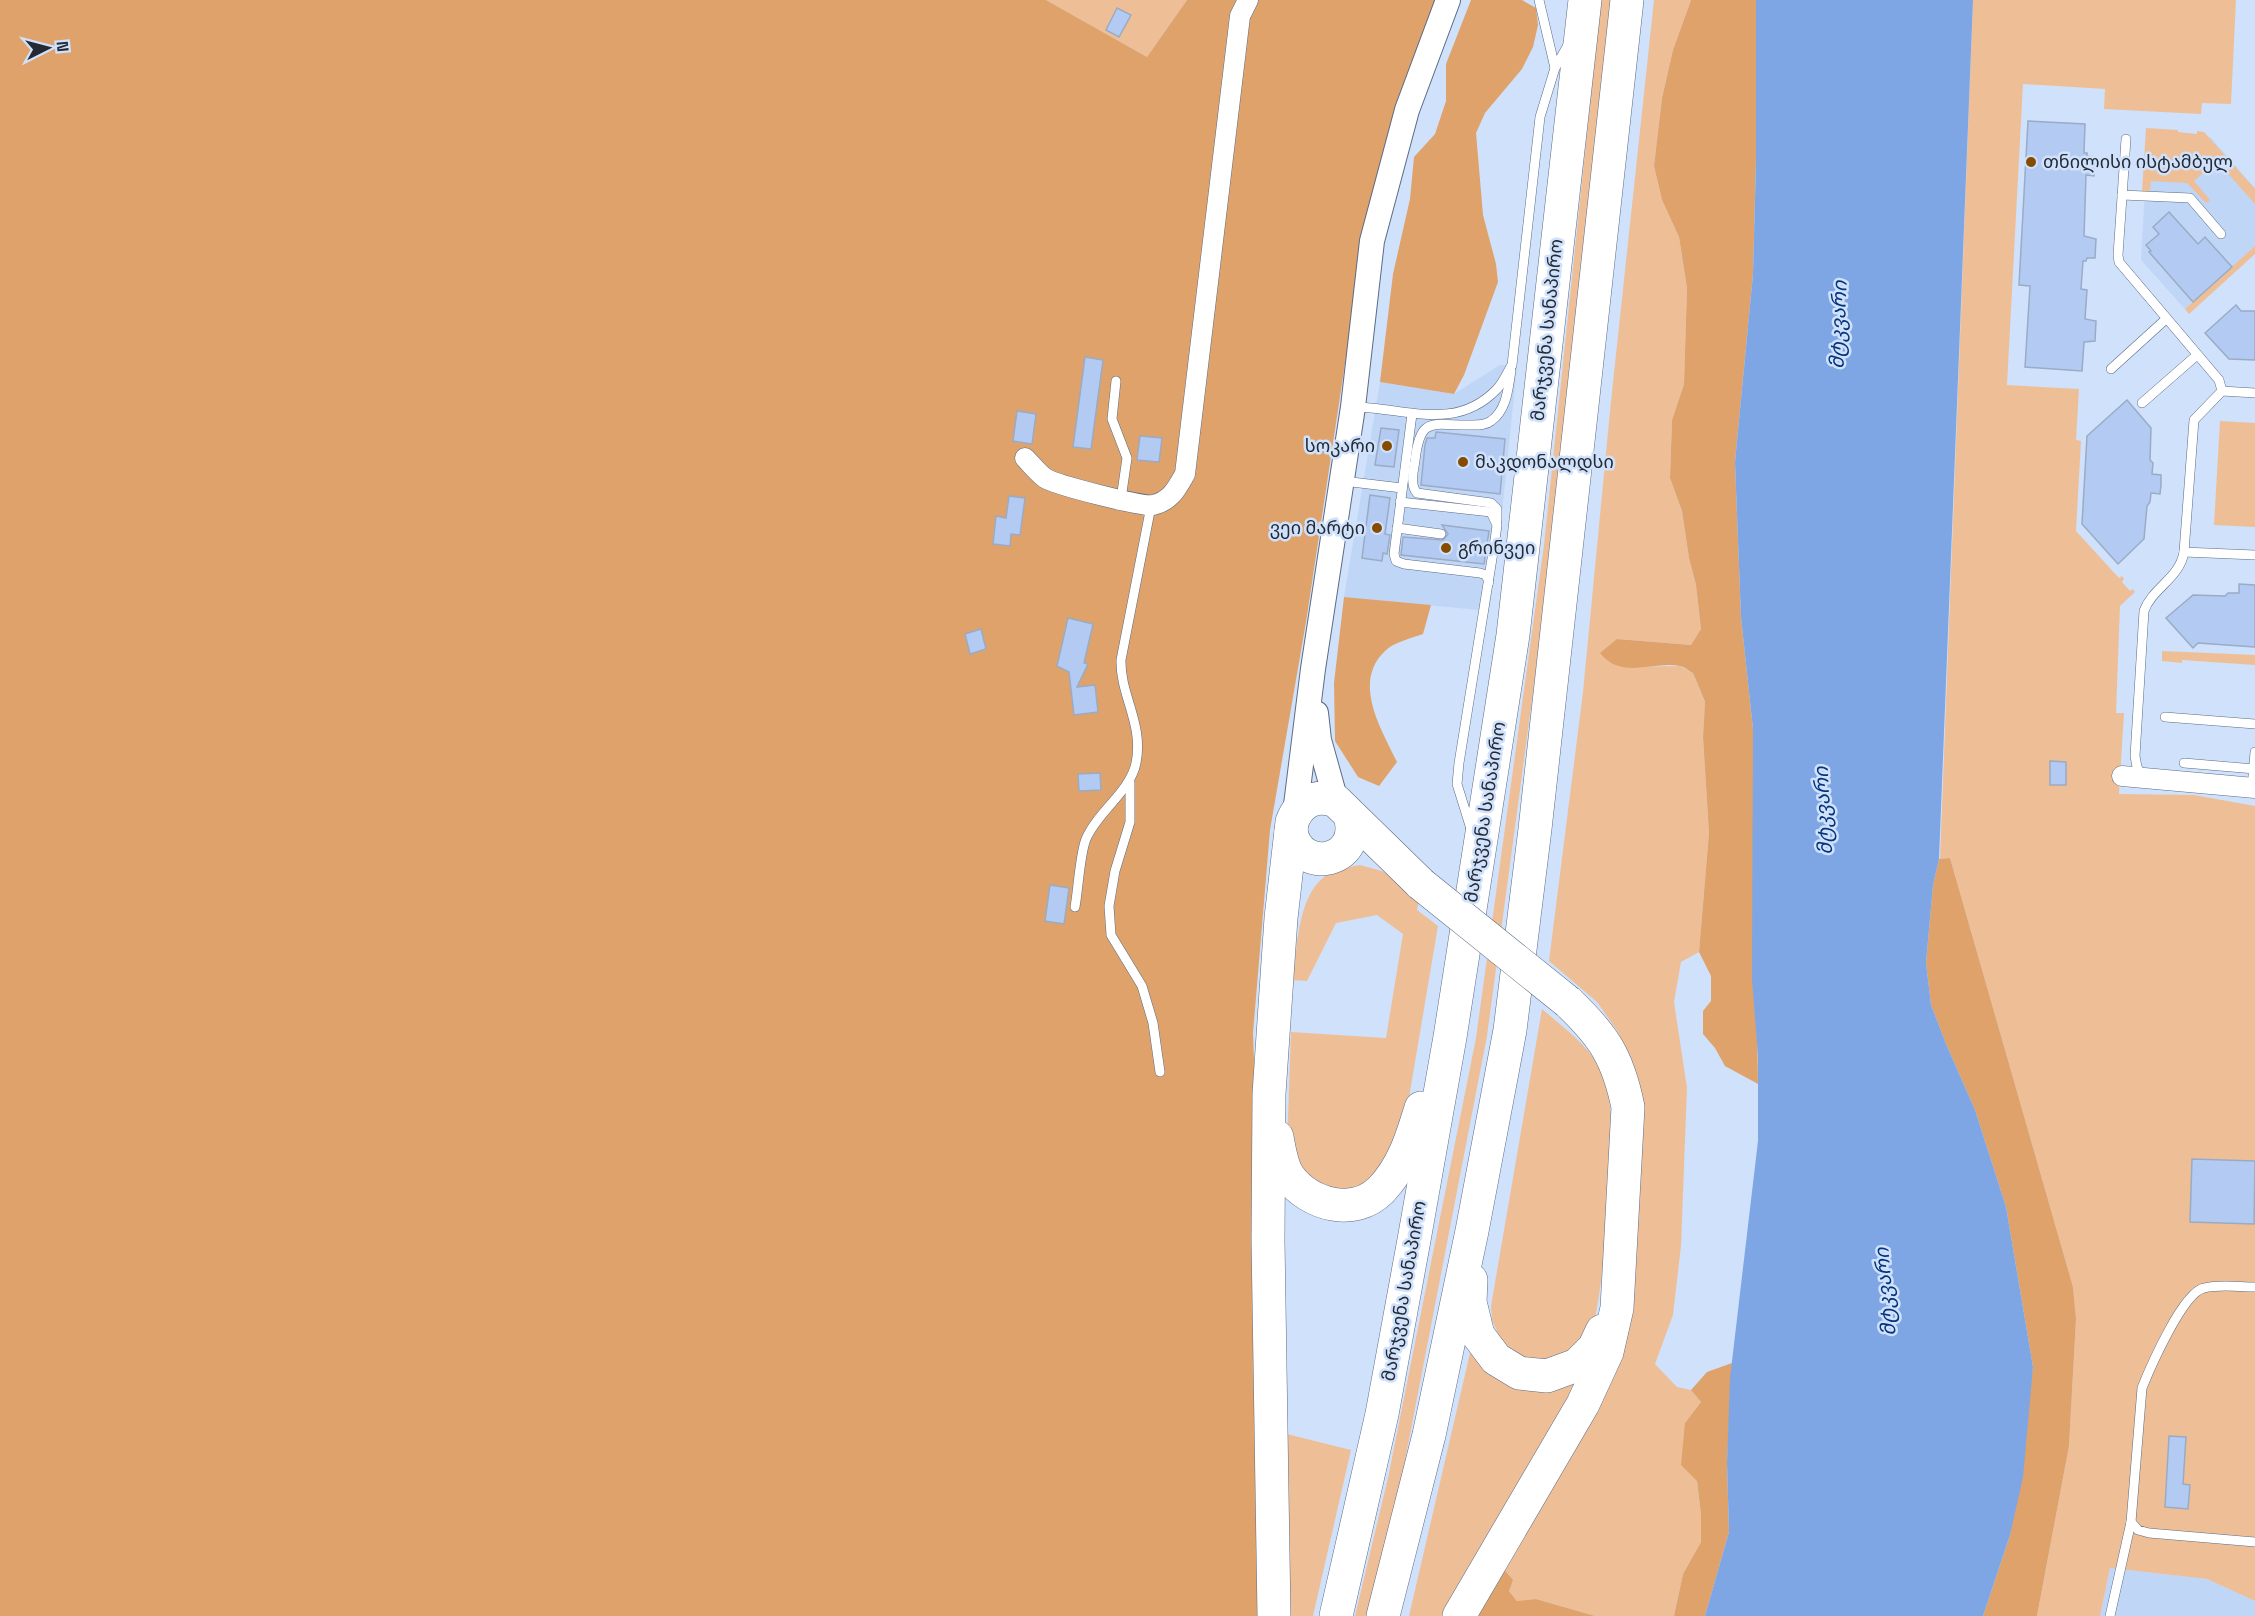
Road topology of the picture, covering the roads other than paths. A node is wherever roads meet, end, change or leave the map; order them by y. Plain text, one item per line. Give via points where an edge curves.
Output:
1 (1248, 0) edge
2 (1448, 0) edge
3 (1539, 0) edge
4 (1627, 0) edge
5 (1585, 8) edge
6 (1555, 68) junction
7 (2126, 139) dead end
8 (2122, 195) junction
9 (2221, 234) dead end
10 (2166, 319) junction
11 (2197, 356) junction
12 (1512, 365) junction
13 (2111, 369) dead end
14 (1116, 381) dead end
15 (2222, 391) junction
16 (2255, 393) edge
17 (2142, 403) dead end
18 (1353, 407) junction
19 (1412, 414) junction
20 (1025, 458) dead end
21 (1343, 481) junction
22 (1402, 488) junction
23 (1121, 499) junction
24 (1400, 502) junction
25 (1151, 506) junction
26 (1497, 525) junction
27 (1397, 528) junction
28 (1441, 534) dead end
29 (2184, 552) junction
30 (2255, 555) edge
31 (1489, 582) junction
32 (1313, 669) junction
33 (2165, 717) dead end
34 (2255, 724) edge
35 (2255, 752) edge
36 (2184, 763) dead end
37 (2122, 776) dead end
38 (2143, 777) junction
39 (2254, 778) edge
40 (1130, 782) junction
41 (1343, 809) junction
42 (1293, 822) junction
43 (1479, 856) junction
44 (1331, 857) junction
45 (1421, 884) junction
46 (1075, 907) dead end
47 (1281, 918) junction
48 (1450, 1037) junction
49 (1160, 1072) dead end
50 (1269, 1094) junction
51 (1472, 1231) junction
52 (1619, 1272) junction
53 (2255, 1287) edge
54 (2131, 1521) junction
55 (2255, 1542) edge
56 (1274, 1616) edge
57 (1336, 1616) edge
58 (1383, 1616) edge
59 (1459, 1616) edge
60 (2110, 1616) edge

1 - 25 street via 1240,16 1185,474 1175,492
2 - 18 street via 1407,110 1372,242
3 - 6 lane
4 - 51 highway via 1510,1030
5 - 6 lane
5 - 43 highway, მარჯვენა სანაპირო via 1513,635
6 - 12 lane via 1540,117
7 - 8 lane
8 - 9 lane via 2190,198
8 - 10 lane via 2119,262
10 - 11 lane
10 - 13 lane
11 - 15 lane via 2218,380
11 - 17 lane
12 - 19 lane via 1498,388 1479,403 1437,416
12 - 26 lane via 1504,404 1490,423 1424,428 1417,439 1413,473 1417,493 1491,503 1497,509
14 - 23 lane via 1112,419 1126,458
15 - 16 lane
15 - 29 lane via 2194,420
18 - 19 lane
18 - 21 street
19 - 22 lane
20 - 23 street via 1045,478
21 - 22 lane
21 - 32 street
22 - 24 lane
23 - 25 street
24 - 26 lane via 1491,512
24 - 27 lane
25 - 40 lane via 1121,660 1139,746
26 - 31 lane
27 - 28 lane
27 - 31 lane via 1396,561 1480,573
29 - 30 lane
29 - 38 lane via 2182,563 2147,601 2144,611 2135,756
31 - 43 lane via 1457,784
32 - 41 street via 1319,740
32 - 42 street
33 - 34 lane
35 - 39 lane
36 - 39 lane
37 - 38 street
38 - 39 street
40 - 46 lane via 1106,807 1086,840
40 - 49 lane via 1130,822 1109,906 1111,935 1142,986 1153,1023
41 - 42 highway via 1325,798 1312,800 1302,805
41 - 44 highway via 1352,823 1351,838 1344,850
41 - 45 highway
42 - 44 highway via 1295,844 1300,850 1314,858
42 - 47 highway
43 - 48 highway, მარჯვენა სანაპირო
44 - 45 highway via 1359,852 1370,855
44 - 47 highway via 1304,874
45 - 52 highway, bridge via 1568,1002 1606,1043 1616,1060 1628,1107
47 - 50 highway
48 - 50 highway via 1397,1171 1379,1192 1359,1204 1340,1206 1322,1202 1288,1176
48 - 57 highway, მარჯვენა სანაპირო via 1382,1414
50 - 56 highway
51 - 52 highway via 1470,1302 1478,1335 1496,1359 1519,1373 1547,1376 1577,1365 1594,1348
51 - 58 highway via 1428,1435
52 - 59 highway via 1617,1308 1607,1352 1583,1404
53 - 54 lane via 2196,1291 2149,1368 2142,1388
54 - 55 lane via 2138,1530 2149,1533
54 - 60 lane

